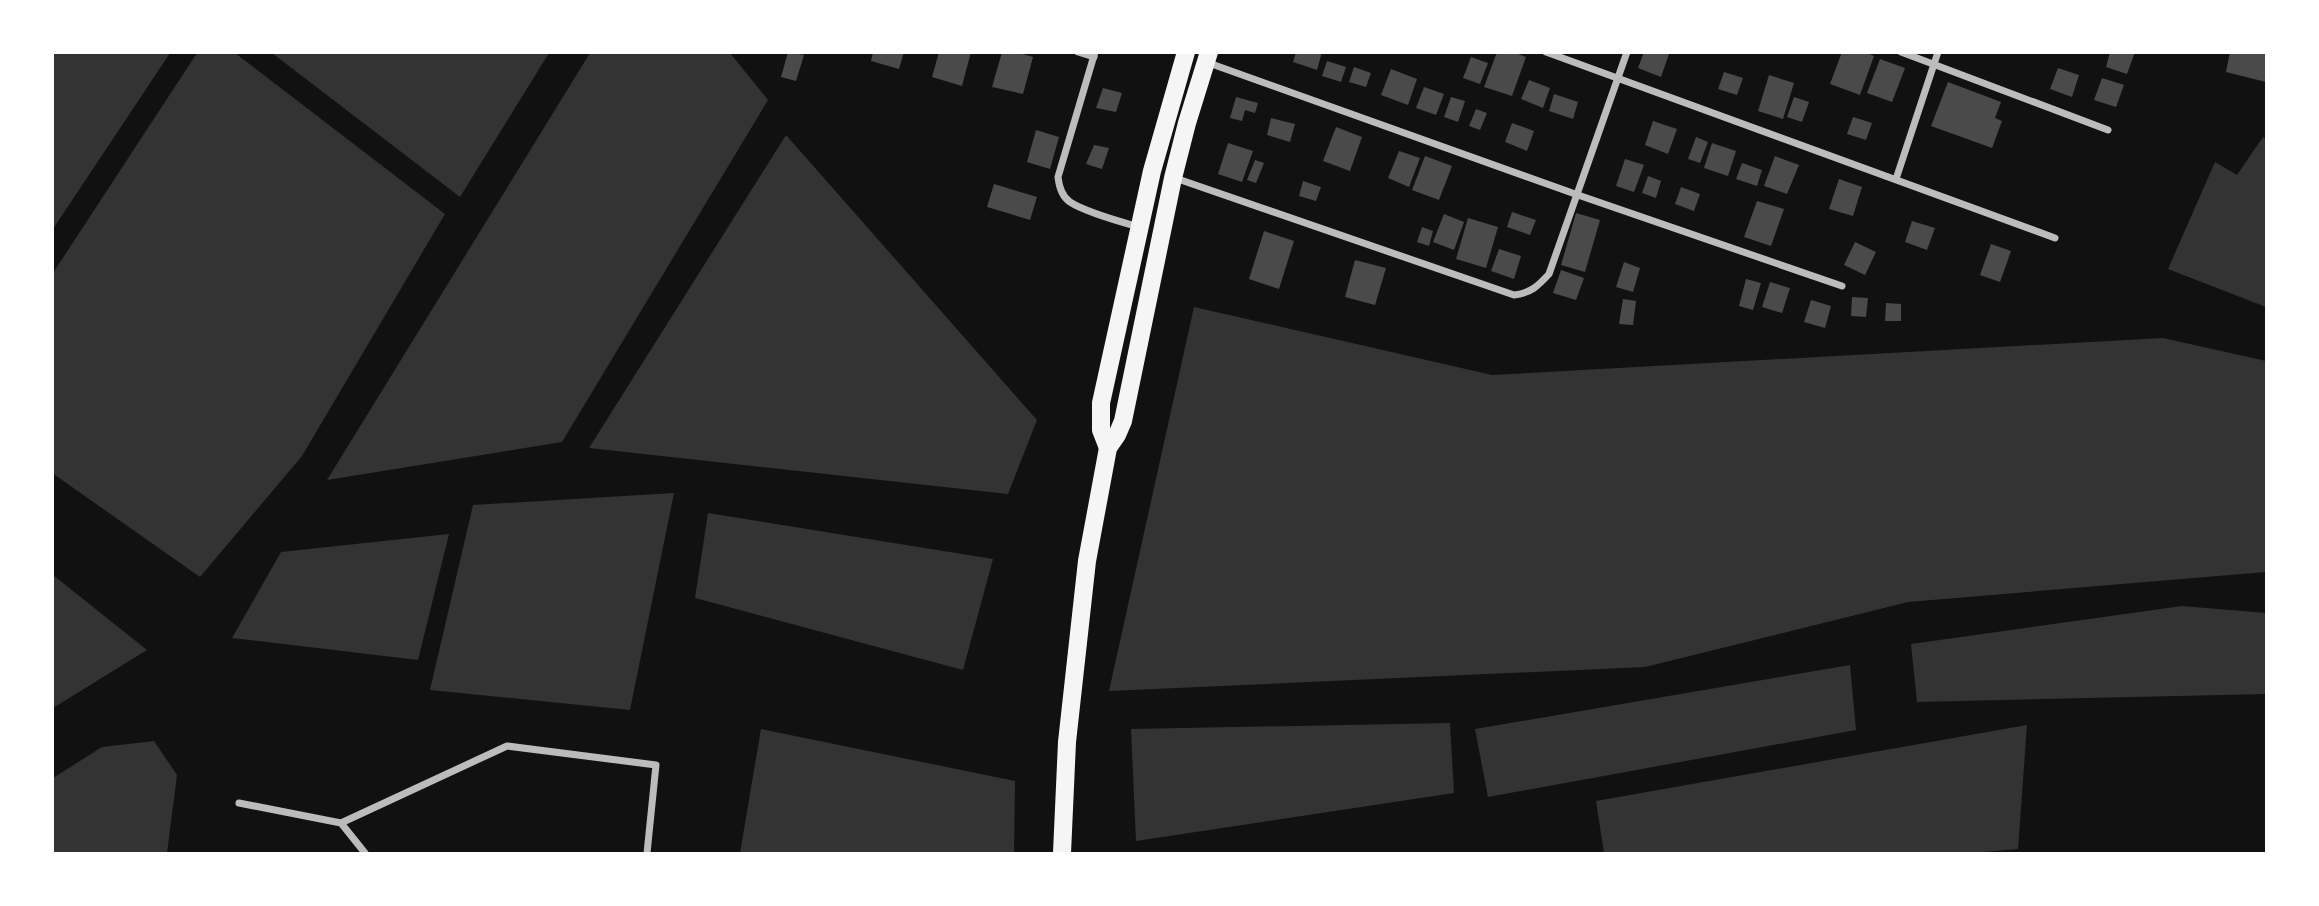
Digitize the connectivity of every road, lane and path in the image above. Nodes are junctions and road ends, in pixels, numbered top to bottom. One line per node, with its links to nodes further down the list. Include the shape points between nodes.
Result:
1 (1078, 52): 7 (street)
2 (1186, 52): 15 (main road)
3 (1546, 52): 10 (street)
4 (1628, 52): 10 (street)
5 (1901, 52): 9 (street)
6 (1938, 52): 9 (street)
7 (1095, 55): 15 (street, via 1059,185 1069,202)
8 (1207, 57): 12 (main road); 14 (street)
9 (1933, 64): 11 (street); 13 (street)
10 (1619, 78): 13 (street); 14 (street)
11 (2108, 130)
12 (1173, 178): 14 (street, via 1514,295 1536,288 1549,274); 18 (main road, via 1123,421)
13 (1896, 180): 16 (street)
14 (1578, 195): 17 (street)
15 (1139, 227): 18 (main road, via 1101,403 1101,430)
16 (2056, 238)
17 (1842, 286)
18 (1108, 449): 23 (main road, via 1087,561 1067,742)
19 (239, 803): 20 (street)
20 (341, 823): 21 (street); 22 (street, via 507,746 656,765)
21 (365, 853)
22 (647, 853)
23 (1062, 853)

